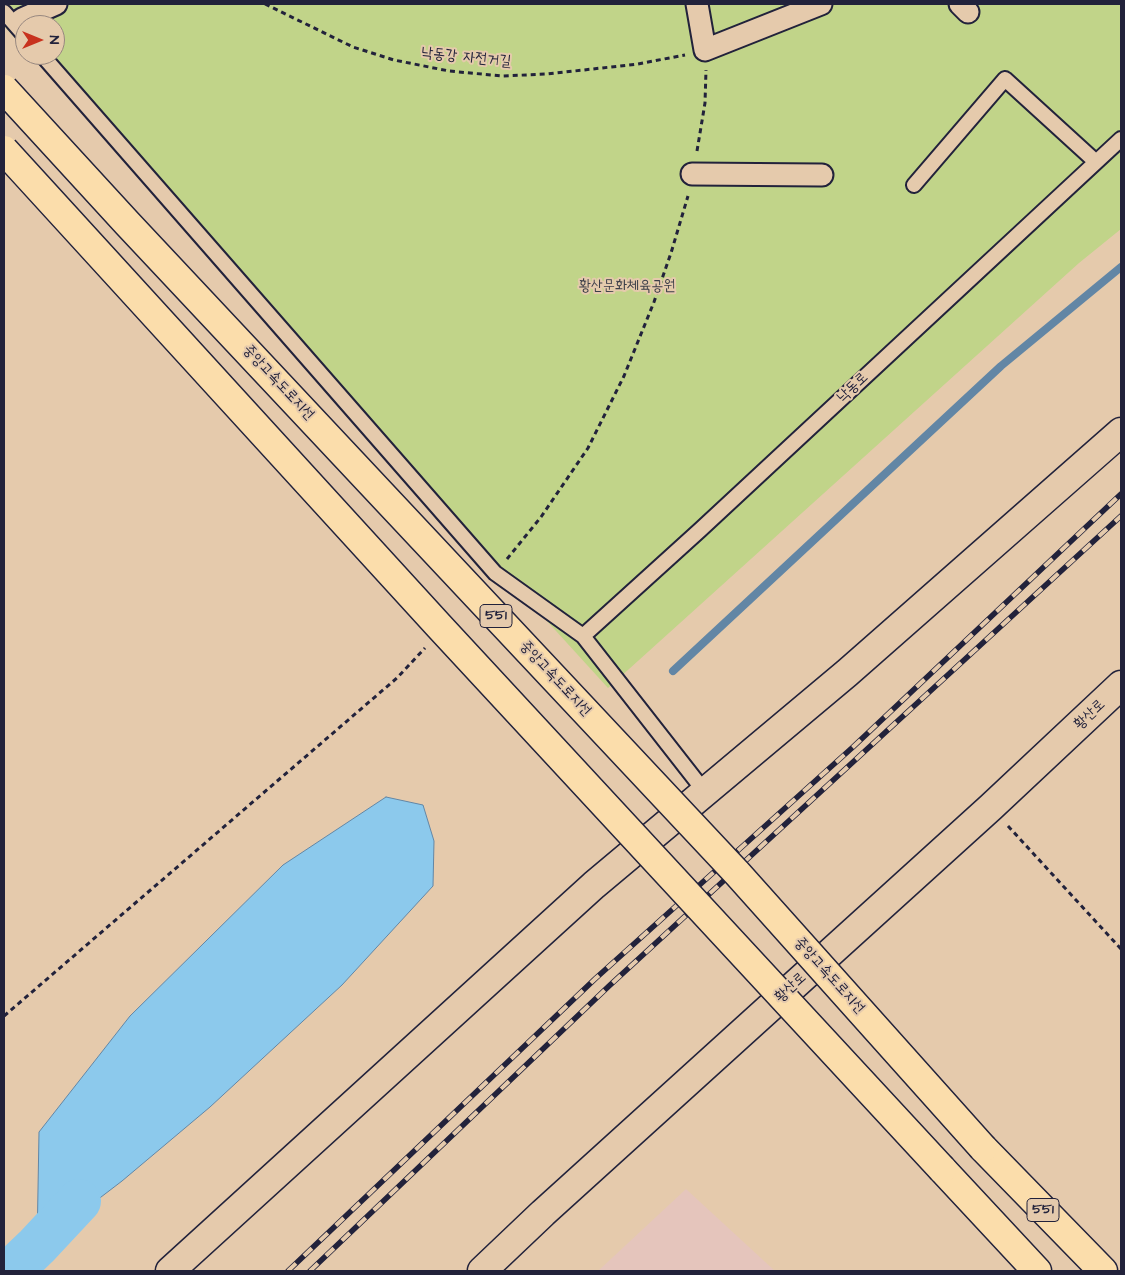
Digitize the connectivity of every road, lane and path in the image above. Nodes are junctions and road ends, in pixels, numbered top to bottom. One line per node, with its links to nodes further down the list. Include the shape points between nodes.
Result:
1 (56, 4): 5 (street)
2 (265, 4): 6 (path, 낙동강 자전거길, via 353,47 394,60 469,73 502,76 586,70 638,64)
3 (697, 4): 6 (street)
4 (821, 4): 6 (street)
5 (32, 15)
6 (705, 50)
7 (51, 65): 16 (lane, via 495,573)
8 (4, 89): 24 (highway, 중앙고속도로지선 / 551, bridge, via 737,873 983,1148)
9 (1121, 139): 11 (lane, 낙동로)
10 (4, 150): 23 (highway, bridge)
11 (1096, 162): 14 (lane, via 1005,79); 16 (lane, 낙동로, via 708,524)
12 (692, 174): 13 (street)
13 (822, 176)
14 (914, 185)
15 (1121, 432): 18 (street, via 847,674)
16 (583, 636): 18 (lane)
17 (1121, 685): 19 (street, 황산로)
18 (705, 792): 21 (street, via 594,886)
19 (991, 808): 20 (path); 22 (street, 황산로)
20 (1121, 949)
21 (170, 1271)
22 (482, 1271)
23 (1037, 1271)
24 (1103, 1271)

